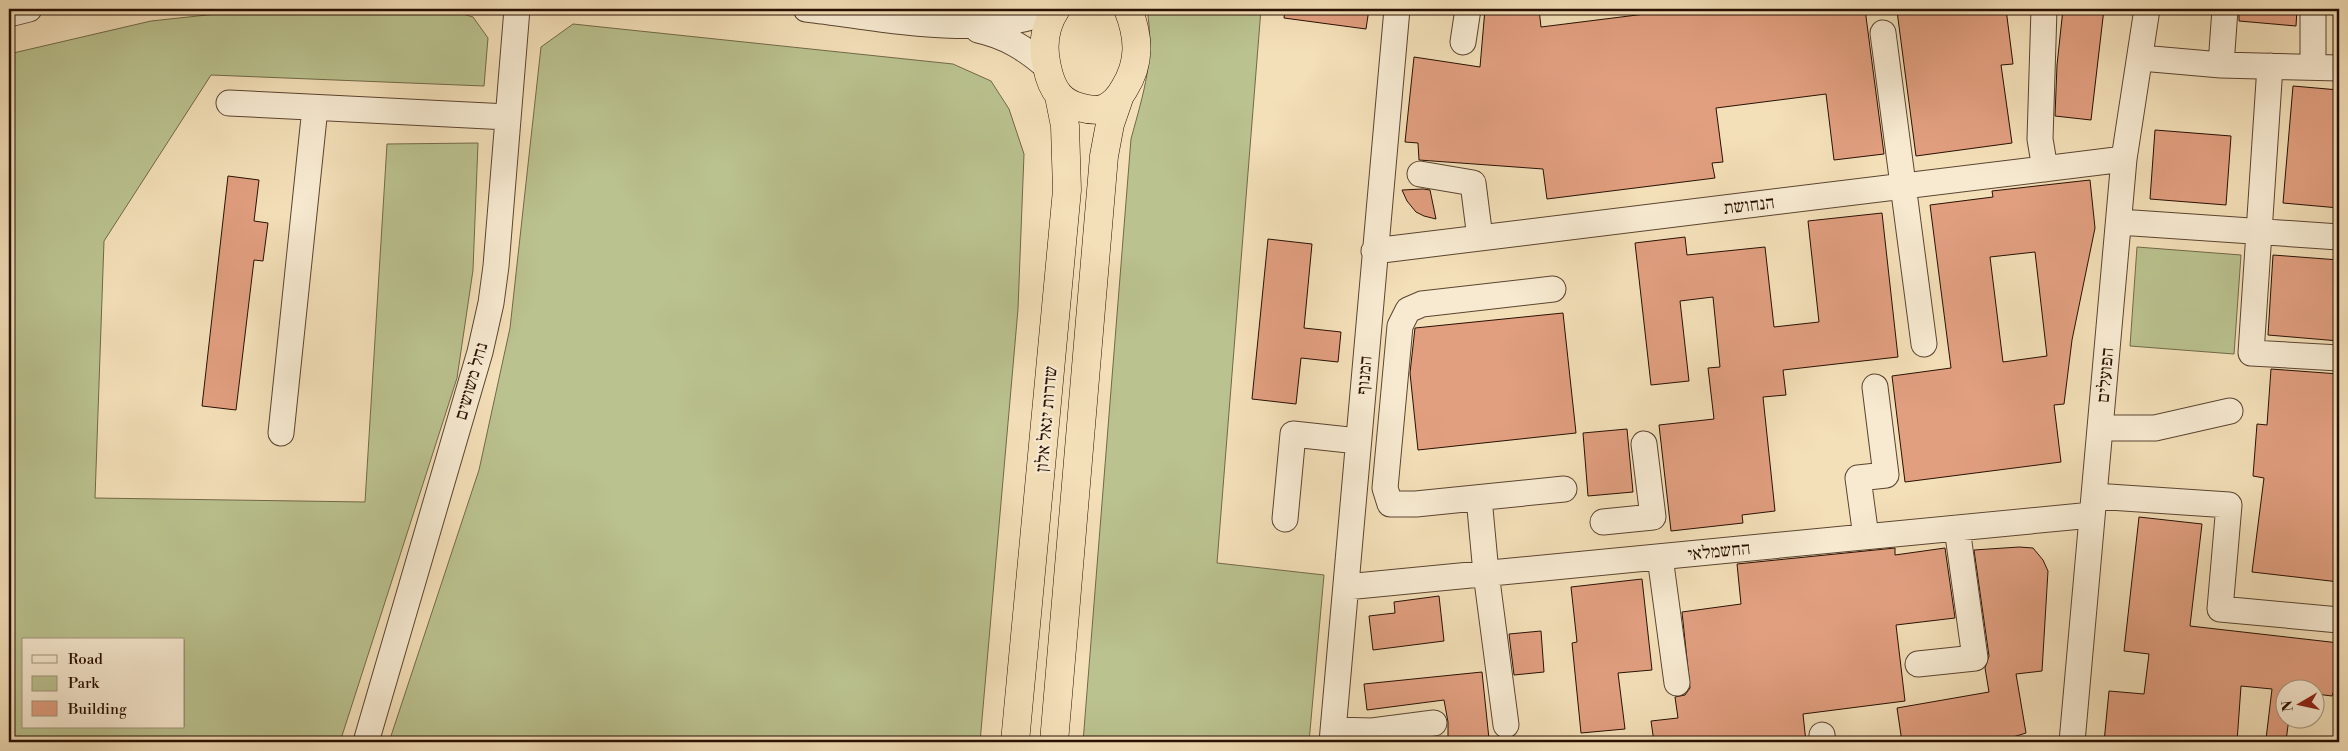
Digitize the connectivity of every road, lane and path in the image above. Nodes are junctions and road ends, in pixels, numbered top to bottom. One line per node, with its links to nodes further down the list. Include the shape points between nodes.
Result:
1 (29, 9): 12 (street)
2 (517, 9): 27 (street, נחל משושים)
3 (806, 9): 13 (street)
4 (1056, 9): 14 (street, via 1016,21); 20 (highway, שדרות יגאל אלון, via 1048,21 1044,39)
5 (1128, 9): 24 (highway, via 1136,30 1137,57 1133,75)
6 (1397, 9): 36 (street, המנוף)
7 (1468, 9): 16 (street)
8 (2044, 9): 29 (street, via 2040,139)
9 (2147, 9): 17 (street, הפועלים)
10 (2225, 9): 18 (street)
11 (2313, 9): 21 (street)
12 (9, 14)
13 (890, 14): 14 (street)
14 (964, 26): 20 (street, via 1009,40)
15 (1883, 33): 31 (street)
16 (1462, 42)
17 (2141, 58): 18 (street); 28 (street, הפועלים)
18 (2221, 64): 19 (street)
19 (2270, 66): 21 (street); 33 (street)
20 (1047, 67): 23 (highway, שדרות יגאל אלון)
21 (2313, 67): 22 (street)
22 (2339, 68)
23 (1059, 96): 24 (highway, via 1088,109 1105,108); 63 (highway, שדרות יגאל אלון, via 1066,126 1067,190)
24 (1118, 98): 64 (highway, שדרות יגאל אלון, via 1104,156)
25 (229, 103): 26 (street)
26 (315, 108): 27 (street); 43 (street)
27 (508, 117): 62 (street, נחל משושים, via 491,304)
28 (2124, 159): 29 (street, הנחושת); 32 (street, הפועלים)
29 (2044, 169): 31 (street, הנחושת)
30 (1420, 174): 35 (street, via 1473,183)
31 (1903, 186): 35 (street, הנחושת); 38 (street)
32 (2119, 222): 33 (street); 42 (street, הפועלים)
33 (2259, 232): 34 (street); 39 (street, via 2251,352)
34 (2339, 237)
35 (1480, 238): 36 (street, הנחושת)
36 (1374, 251): 44 (street, המנוף)
37 (1553, 289): 47 (street, via 1422,304 1408,310 1400,326 1385,488 1390,504)
38 (1924, 344)
39 (2339, 358)
40 (1875, 387): 51 (street, via 1886,475 1858,478)
41 (2230, 411): 42 (street, via 2155,428)
42 (2100, 428): 48 (street, הפועלים)
43 (281, 433)
44 (1358, 441): 49 (street, via 1292,434); 55 (street, המנוף)
45 (1644, 444): 53 (street, via 1652,517 1611,520)
46 (1564, 490): 47 (street)
47 (1479, 498): 54 (street)
48 (2093, 505): 50 (street, החשמלאי); 56 (street, החשמלאי, via 2229,505 2220,609); 65 (street, הפועלים)
49 (1285, 519)
50 (1957, 528): 51 (street, החשמלאי); 57 (street, via 1975,658)
51 (1866, 537): 52 (street, החשמלאי)
52 (1660, 557): 53 (street, החשמלאי); 58 (street)
53 (1623, 560): 54 (street, החשמלאי)
54 (1486, 573): 55 (street, החשמלאי); 60 (street)
55 (1346, 587): 61 (street, המנוף)
56 (2339, 620)
57 (1918, 664)
58 (1677, 683)
59 (1434, 723): 61 (street)
60 (1506, 725)
61 (1332, 736)
62 (366, 742)
63 (1015, 742)
64 (1054, 742)
65 (2072, 742)

